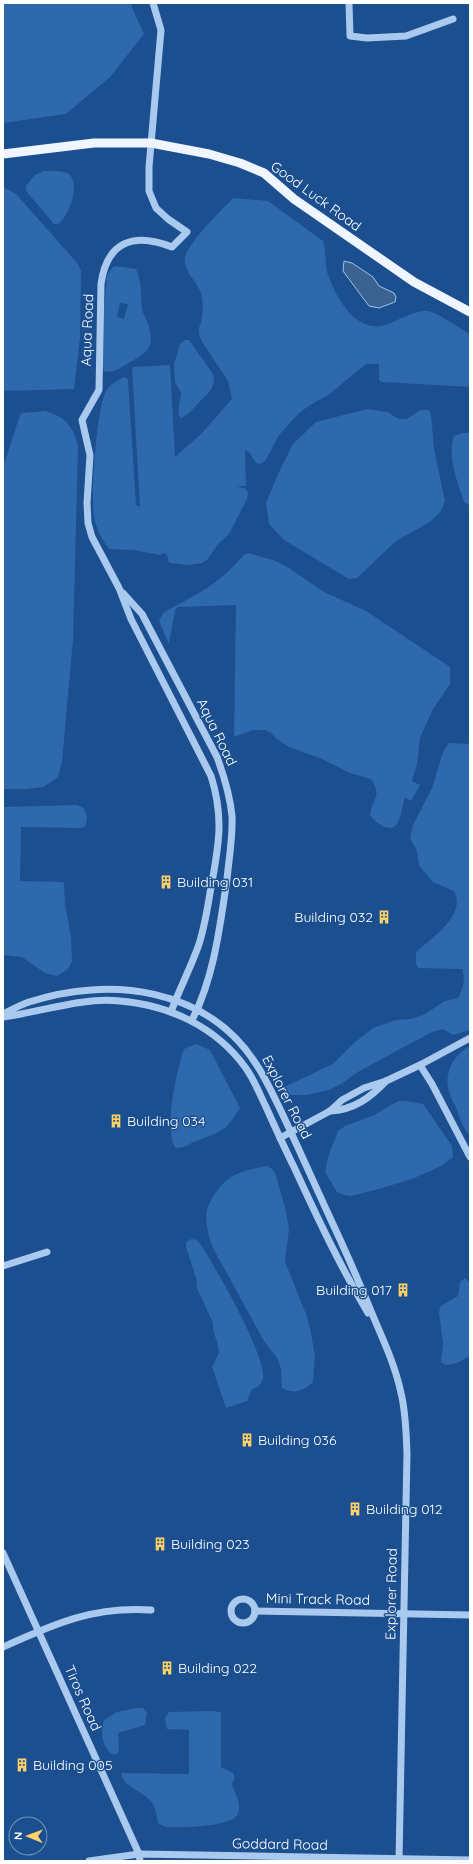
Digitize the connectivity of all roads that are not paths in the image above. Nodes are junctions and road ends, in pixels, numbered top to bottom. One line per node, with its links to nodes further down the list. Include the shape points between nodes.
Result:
1 (153, 3): 4 (street, via 161,30)
2 (349, 3): 3 (street, via 350,36 406,36)
3 (453, 19)
4 (151, 143): 5 (main road, Good Luck Road, via 94,143); 6 (main road, Good Luck Road, via 209,154 264,173 294,199 414,282); 7 (street, Aqua Road, via 149,191 156,208 187,232 172,247 154,242 127,242 110,256 101,284 98,390 82,420 90,455 87,481 88,522 92,537)
5 (3, 154)
6 (470, 312)
7 (119, 588): 8 (street, Aqua Road, via 131,620 211,776 219,812 218,849 206,913 198,946); 9 (street, Aqua Road, via 142,614 217,757 229,797 232,837 222,913 212,963)
8 (175, 1000): 9 (street, Explorer Road); 10 (street, Aqua Road); 11 (street, Explorer Road, via 137,990 100,989 28,1003)
9 (197, 1010): 12 (street, Aqua Road); 17 (street, Explorer Road, via 231,1035 256,1063)
10 (170, 1012): 11 (street, Explorer Road, via 119,1000 102,1000 30,1014); 12 (street, Explorer Road)
11 (3, 1016)
12 (192, 1020): 18 (street, Explorer Road, via 223,1043 245,1067)
13 (470, 1038): 14 (street)
14 (420, 1065): 15 (street); 19 (street)
15 (386, 1081): 16 (street, via 364,1088 342,1100); 16 (street, via 370,1097)
16 (330, 1111): 17 (street)
17 (291, 1132): 18 (street); 22 (street, Explorer Road)
18 (280, 1138): 22 (street, Explorer Road, via 335,1256)
19 (470, 1156)
20 (47, 1252): 21 (street)
21 (3, 1266)
22 (380, 1334): 26 (street, Explorer Road, via 397,1376 405,1413)
23 (3, 1553): 28 (street, Tiros Road)
24 (151, 1610): 28 (street, via 116,1610 81,1615)
25 (255, 1611): 26 (street, Mini Track Road)
26 (403, 1614): 27 (street, Mini Track Road); 31 (street, Explorer Road)
27 (470, 1615)
28 (39, 1631): 29 (street); 30 (street, Tiros Road)
29 (3, 1647)
30 (140, 1858): 31 (street, Goddard Road); 33 (street, Goddard Road)
31 (399, 1860): 32 (street, Goddard Road)
32 (470, 1860)
33 (89, 1861)

